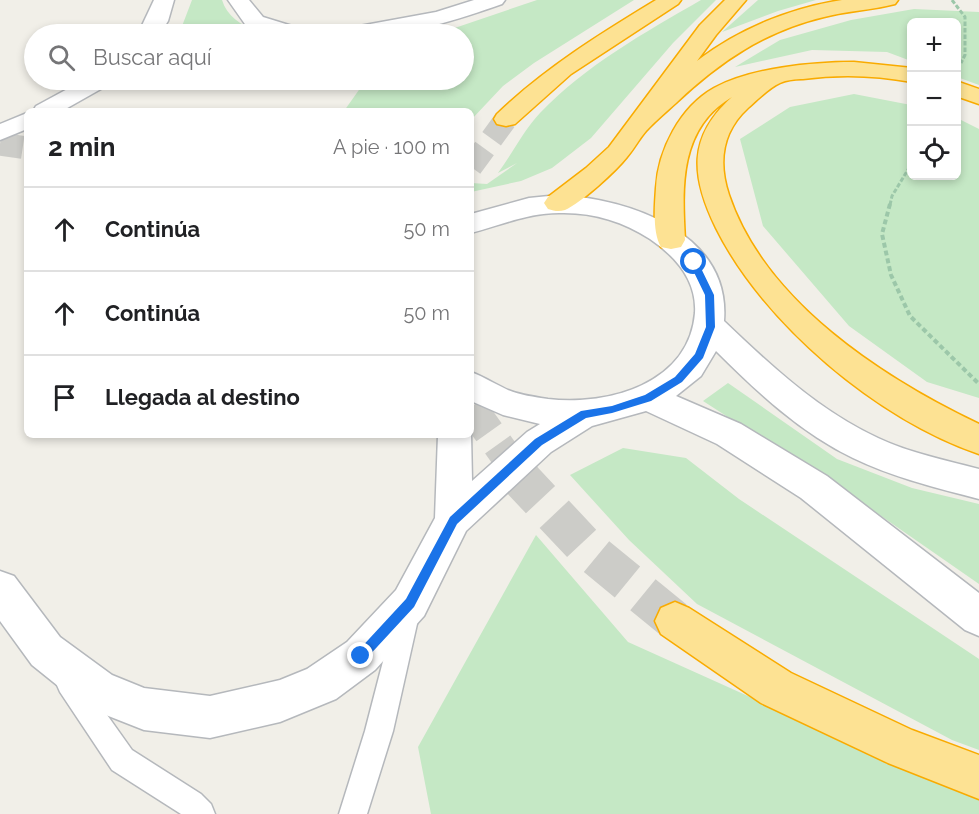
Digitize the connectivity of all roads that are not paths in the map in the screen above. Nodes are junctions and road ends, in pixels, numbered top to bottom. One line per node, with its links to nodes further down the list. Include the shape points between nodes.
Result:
1 (164, 0): 7 (street)
2 (238, 0): 8 (street, via 255,22)
3 (495, 0): 9 (street)
4 (670, 0): 16 (highway, via 588,51)
5 (736, 0): 18 (highway, via 708,30)
6 (888, 0): 18 (highway, via 818,12 751,36 717,56)
7 (155, 24)
8 (262, 24)
9 (407, 24)
10 (907, 74): 11 (highway, via 860,68 812,69)
11 (774, 76): 22 (highway, via 719,95 690,124 675,153 670,189); 28 (highway, via 738,104 717,130 709,158 714,195 733,238 793,315 849,362 911,405)
12 (82, 90): 15 (street)
13 (961, 90): 14 (highway)
14 (979, 97)
15 (50, 108)
16 (506, 119)
17 (24, 121): 19 (street)
18 (636, 127): 20 (highway, via 608,163)
19 (0, 133)
20 (557, 203): 21 (street, via 523,206); 22 (street, via 620,213)
21 (474, 223)
22 (671, 240): 23 (street, via 694,262 710,295)
23 (711, 327): 25 (street, via 699,356 678,380); 29 (street, via 829,428 907,464)
24 (474, 386): 26 (street, via 507,402 545,411)
25 (648, 398): 26 (street); 33 (street, via 729,434 814,487)
26 (584, 414): 30 (street, via 539,442)
27 (455, 438): 30 (street)
28 (979, 440)
29 (979, 484)
30 (453, 520): 32 (street)
31 (0, 589): 35 (street)
32 (410, 603): 35 (street, via 361,656 321,684 280,701 210,717 144,709 98,691); 38 (lane, via 379,731)
33 (979, 617)
34 (675, 621): 36 (highway, via 776,688 903,748)
35 (46, 651): 37 (lane, via 122,760)
36 (979, 777)
37 (201, 814)
38 (352, 814)

